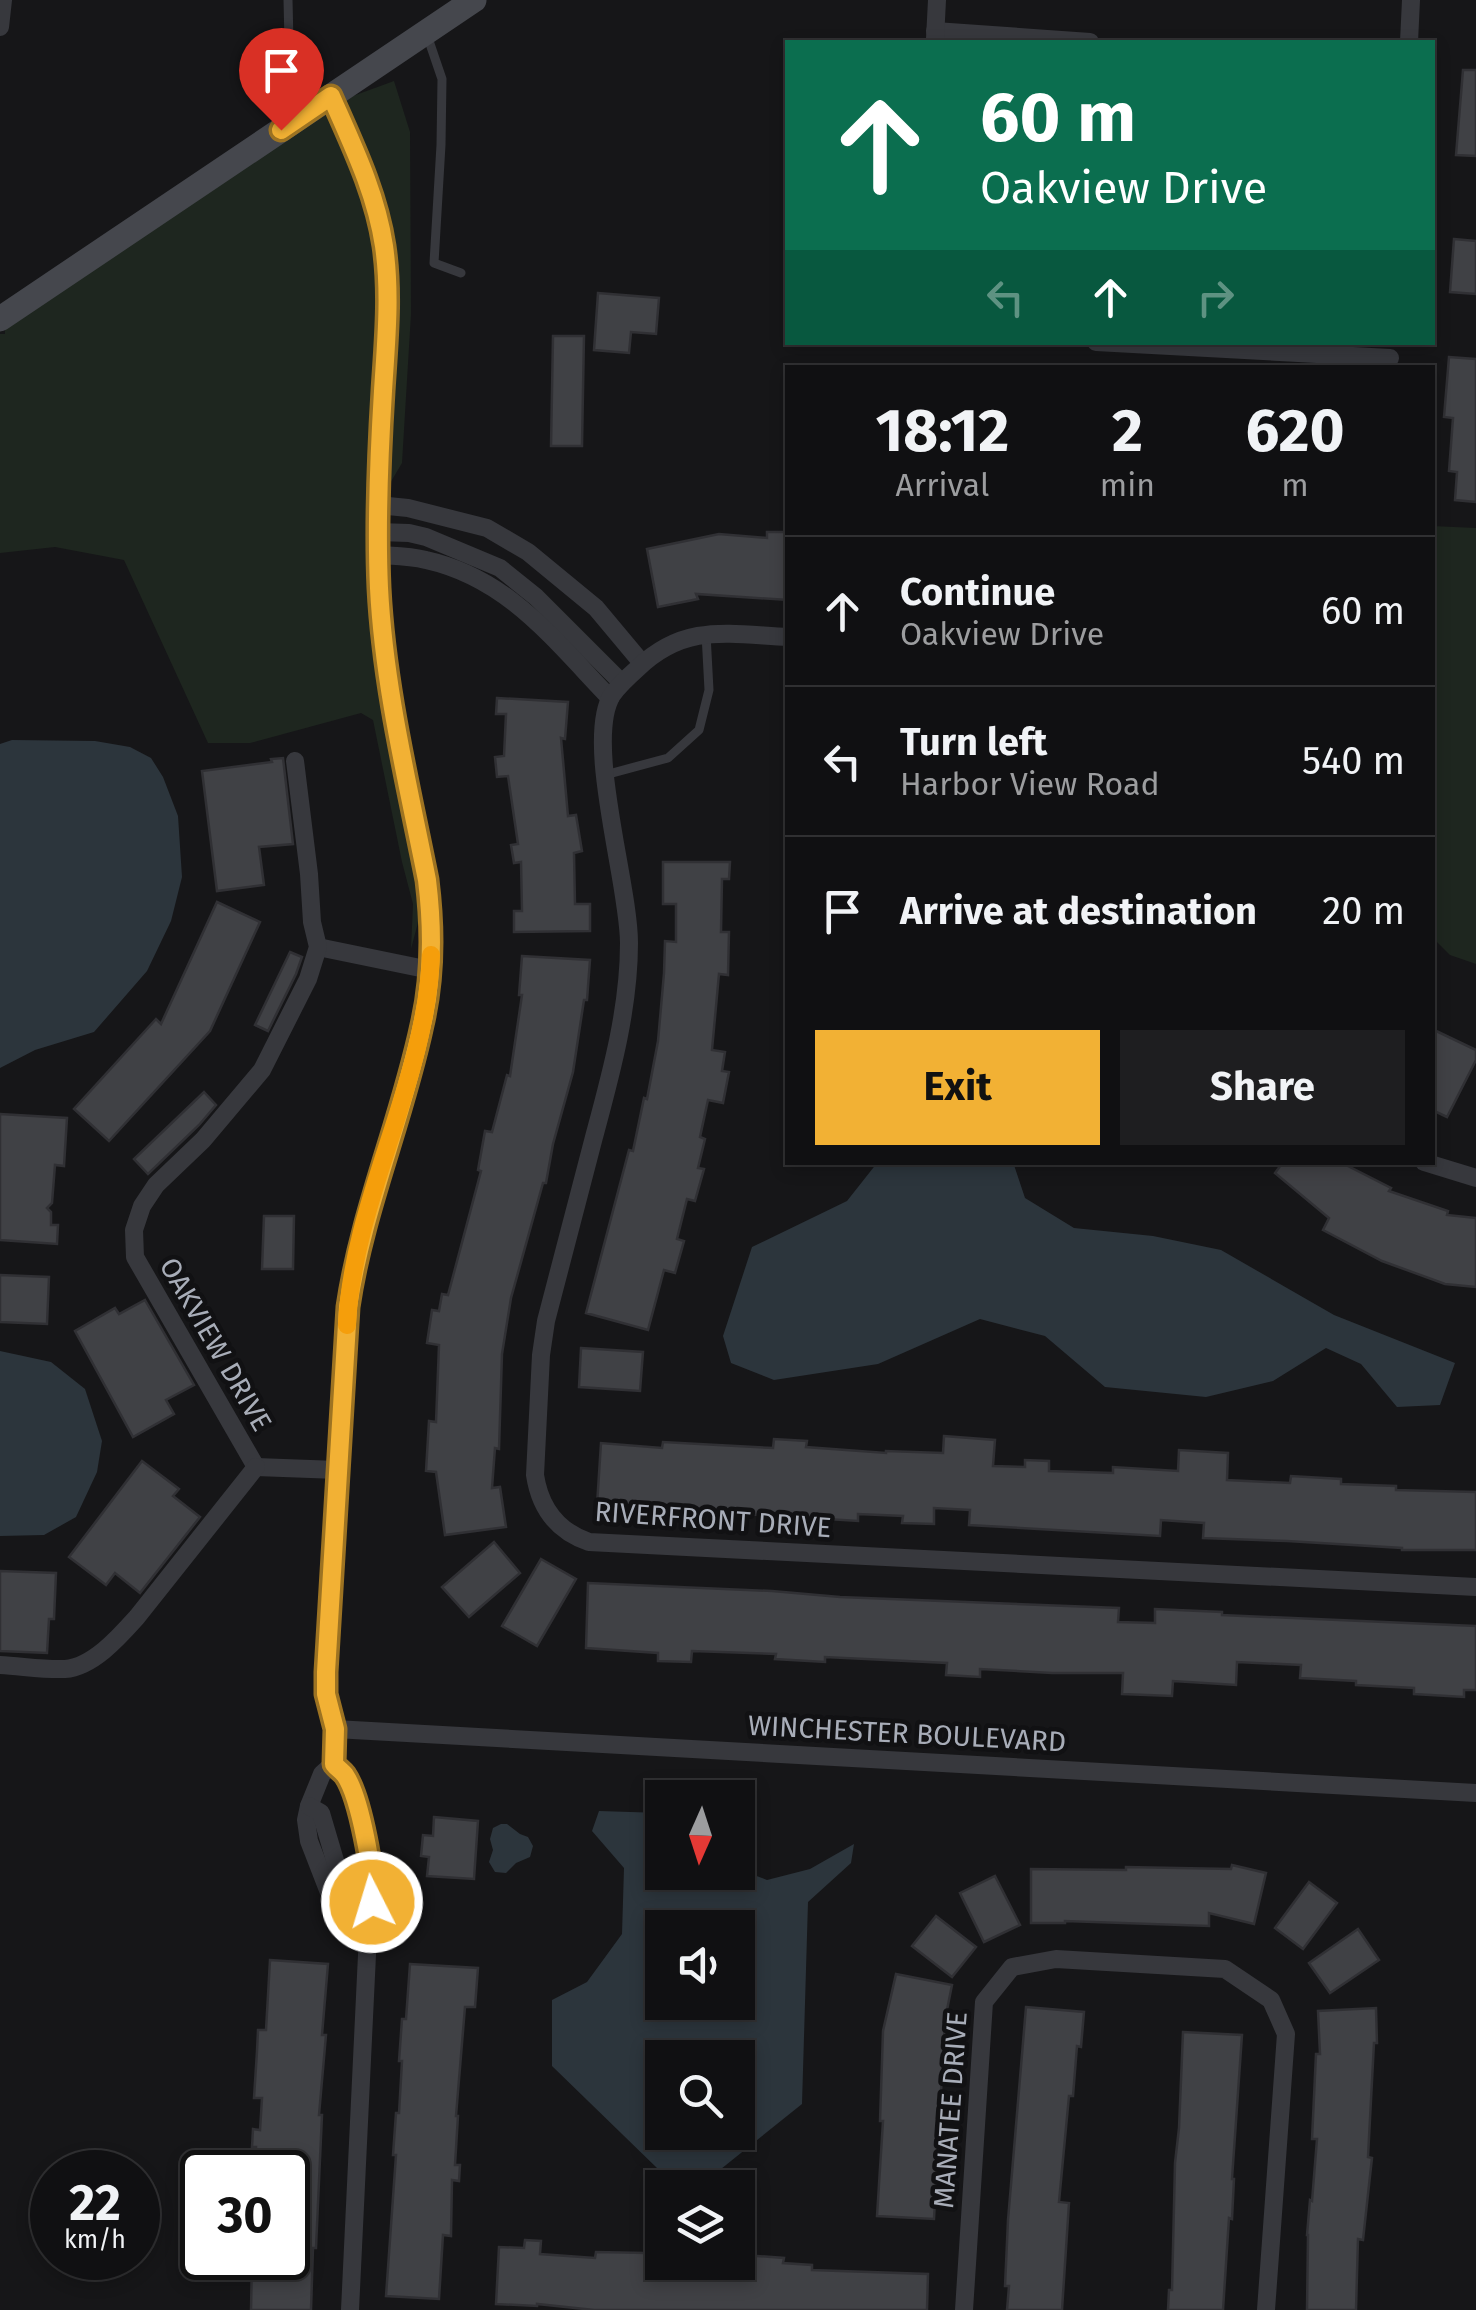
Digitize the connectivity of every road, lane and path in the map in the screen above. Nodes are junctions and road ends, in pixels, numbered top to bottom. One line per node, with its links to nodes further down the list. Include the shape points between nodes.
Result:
1 (3, 0): 6 (street)
2 (288, 0): 11 (lane, via 296,77)
3 (474, 0): 7 (main road)
4 (937, 0): 8 (street)
5 (1411, 0): 10 (street)
6 (0, 27)
7 (426, 32): 11 (main road); 12 (lane, via 442,79 434,263)
8 (935, 37): 9 (street)
9 (1028, 40)
10 (1409, 40)
11 (322, 103): 13 (main road); 16 (street, via 362,164 387,272)
12 (461, 273)
13 (0, 319)
14 (1159, 345): 15 (street)
15 (1390, 356)
16 (378, 506): 17 (street); 19 (street, via 487,528)
17 (378, 532): 18 (street); 20 (street, via 446,544 500,568)
18 (379, 555): 20 (street, via 422,559 472,575); 28 (street, via 386,671 427,880)
19 (555, 573): 20 (street); 23 (street, via 596,608)
20 (530, 604): 24 (street)
21 (706, 634): 22 (street); 23 (street, via 662,646); 26 (lane, via 709,690 699,730 668,758)
22 (785, 638)
23 (642, 664): 24 (street)
24 (616, 690): 26 (street, RIVERFRONT DRIVE, via 604,718)
25 (295, 762): 27 (street, OAKVIEW DRIVE)
26 (605, 775): 33 (street, RIVERFRONT DRIVE, via 627,904 625,999 540,1354 534,1475 545,1510 566,1532 589,1542)
27 (318, 946): 28 (street); 31 (street, OAKVIEW DRIVE, via 262,1070 156,1185 134,1230 135,1258)
28 (430, 970): 32 (street, via 422,1025 357,1252)
29 (1434, 1165): 30 (street)
30 (1476, 1178)
31 (256, 1467): 32 (street, OAKVIEW DRIVE); 34 (street, OAKVIEW DRIVE, via 137,1617 100,1652 68,1669)
32 (338, 1470): 35 (street, via 326,1672)
33 (1476, 1588)
34 (0, 1665)
35 (335, 1729): 36 (street); 37 (street, WINCHESTER BOULEVARD)
36 (334, 1764): 38 (street, via 322,1774); 39 (street, via 346,1775)
37 (1476, 1793)
38 (310, 1806): 40 (street, via 321,1813); 41 (street, via 309,1841)
39 (368, 1854): 40 (street); 42 (street, via 372,1902)
40 (337, 1864): 41 (street); 42 (street, via 346,1892)
41 (321, 1877): 42 (street, via 334,1896)
42 (361, 1908): 43 (street)
43 (350, 2310)
44 (964, 2310): 45 (street, MANATEE DRIVE, via 984,2002 1012,1967 1056,1958 1224,1969 1271,2000 1286,2034)
45 (1266, 2310)

